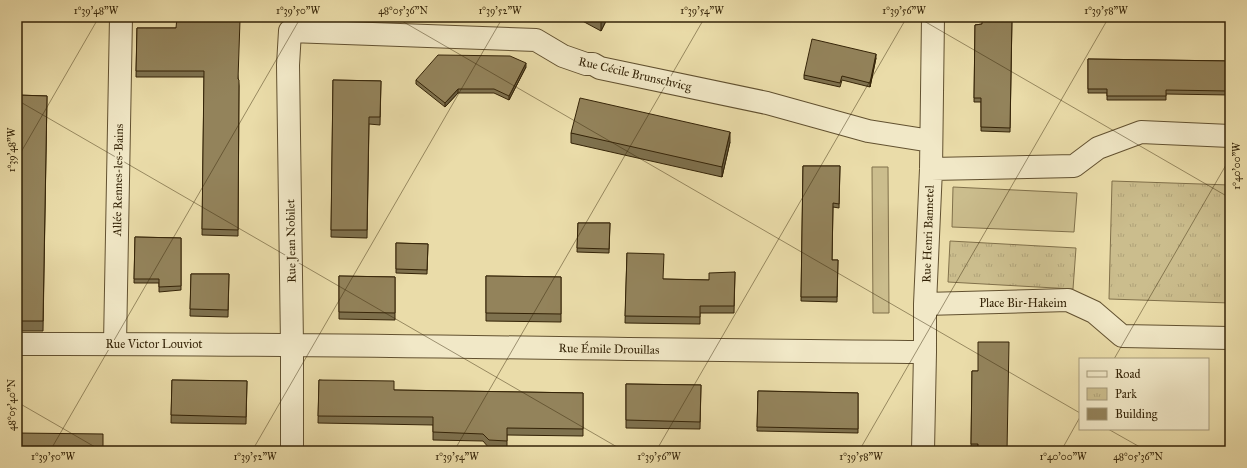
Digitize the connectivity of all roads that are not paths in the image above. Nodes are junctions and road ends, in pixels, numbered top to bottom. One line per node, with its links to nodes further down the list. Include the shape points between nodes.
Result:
1 (121, 17): 10 (street, Allée Rennes-les-Bains)
2 (933, 17): 5 (street, Rue Henri Bannetel)
3 (290, 31): 5 (street, Rue Cécile Brunschvicg, via 536,40 563,56 600,68 767,103 868,131); 11 (street, Rue Jean Nobilet, via 288,65)
4 (1230, 136): 6 (street, via 1141,132 1098,148 1074,166)
5 (931, 141): 6 (street, Rue Henri Bannetel)
6 (931, 169): 7 (street, Rue Henri Bannetel)
7 (925, 304): 8 (street, Place Bir-Hakeim, via 1068,300 1094,312 1122,336); 12 (street, Rue Henri Bannetel)
8 (1230, 338)
9 (17, 344): 10 (street, Rue Victor Louviot)
10 (114, 344): 11 (street, Rue Victor Louviot)
11 (292, 345): 12 (street, Rue Émile Drouillas); 13 (street, Rue Jean Nobilet)
12 (926, 352): 14 (street, Rue Henri Bannetel)
13 (292, 451)
14 (923, 451)

